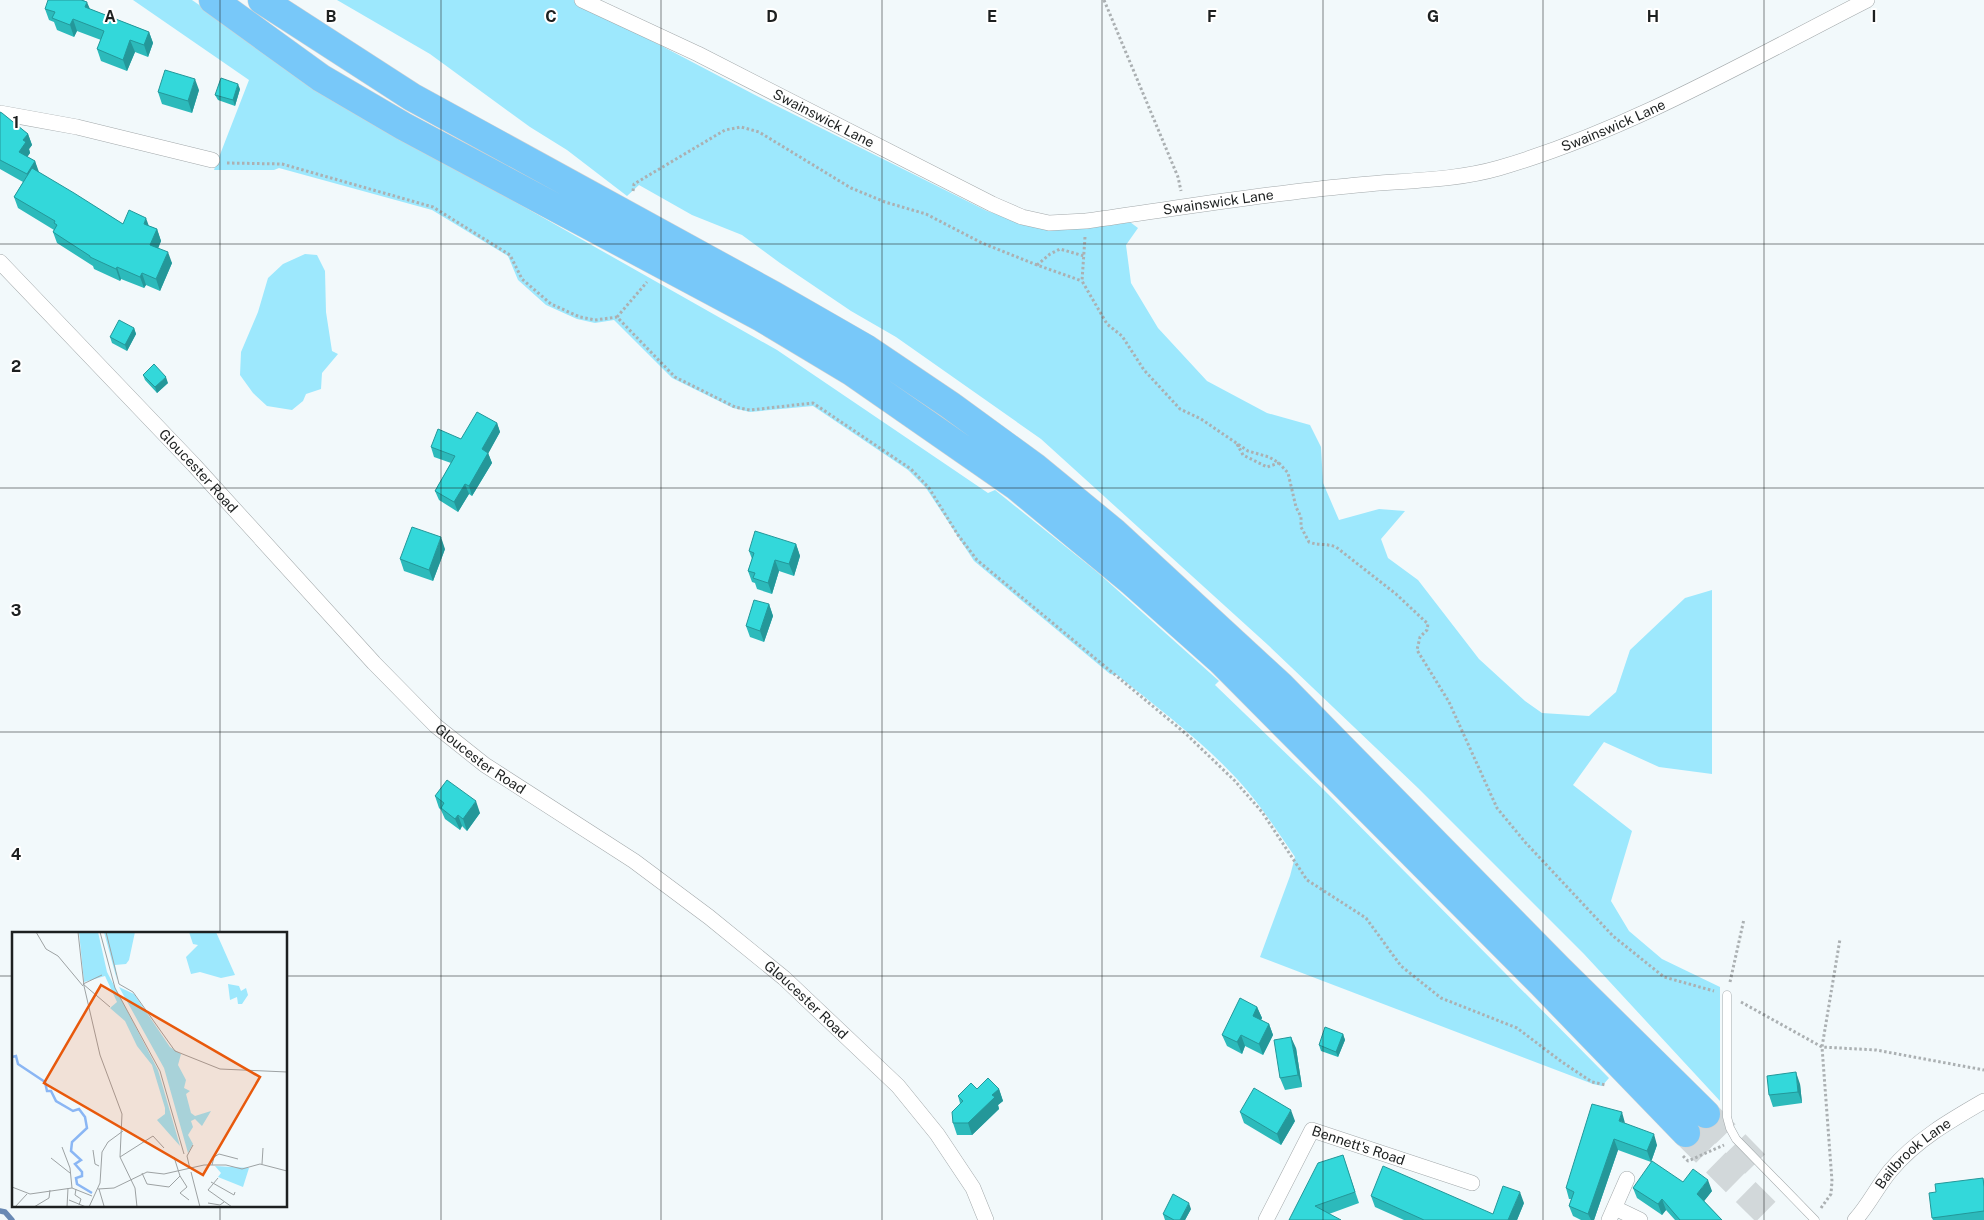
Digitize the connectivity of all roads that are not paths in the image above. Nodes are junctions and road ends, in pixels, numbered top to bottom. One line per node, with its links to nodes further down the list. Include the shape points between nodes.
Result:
1 (214, 0): 11 (highway, via 321,78 762,318 844,368 1016,486 1221,661 1527,969)
2 (262, 0): 10 (highway, via 412,97 867,349 1034,467 1114,532 1280,686)
3 (582, 0): 4 (street, Swainswick Lane, via 698,54 999,207 1022,217 1049,222 1086,221 1346,186 1458,176 1498,168 1572,145 1670,101)
4 (1867, 0)
5 (0, 113): 6 (street, via 77,127)
6 (212, 160)
7 (0, 262): 16 (street, Gloucester Road, via 436,726 485,765 634,861 709,917 784,978 898,1086 973,1188)
8 (1727, 995): 15 (lane, via 1727,1117 1730,1128 1736,1139)
9 (1984, 1101): 19 (street, Bailbrook Lane, via 1911,1149 1890,1171)
10 (1706, 1114)
11 (1684, 1143)
12 (1628, 1179): 14 (street)
13 (1472, 1184): 17 (street, Bennett's Road, via 1312,1130)
14 (1612, 1214): 18 (street)
15 (1813, 1219)
16 (986, 1220)
17 (1266, 1220)
18 (1640, 1220)
19 (1855, 1220)

